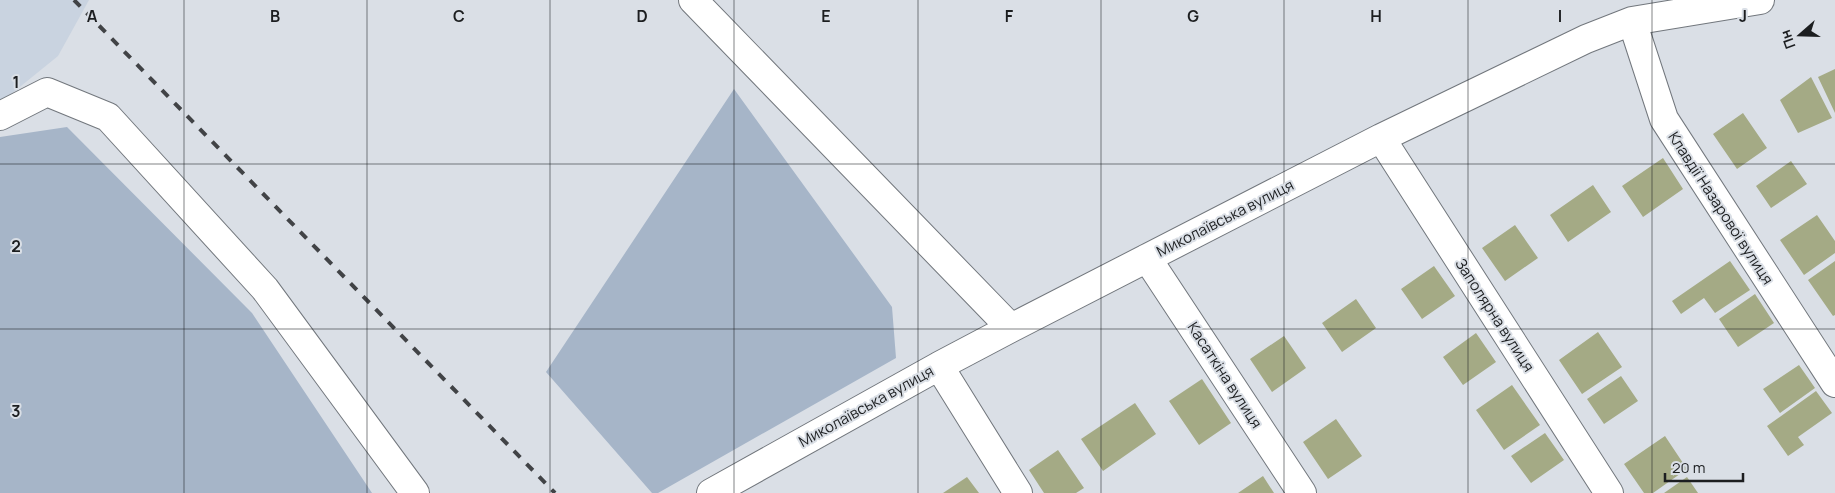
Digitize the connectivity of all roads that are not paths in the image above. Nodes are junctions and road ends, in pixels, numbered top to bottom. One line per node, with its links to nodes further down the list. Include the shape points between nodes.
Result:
1 (693, 0): 7 (street)
2 (1760, 0): 3 (street, Миколаївська вулиця)
3 (1632, 21): 5 (street, Миколаївська вулиця, via 1586,38); 9 (street, Клавдії Назарової вулиця, via 1664,120)
4 (0, 116): 10 (street, via 47,92 108,117 265,289)
5 (1380, 138): 6 (street, Миколаївська вулиця); 14 (street, Заполярна вулиця)
6 (1147, 258): 7 (street, Миколаївська вулиця); 13 (street, Касаткіна вулиця)
7 (1011, 328): 8 (street, Миколаївська вулиця)
8 (939, 366): 11 (street, Миколаївська вулиця); 12 (street)
9 (1835, 382)
10 (415, 493)
11 (711, 493)
12 (1018, 493)
13 (1302, 493)
14 (1609, 493)

